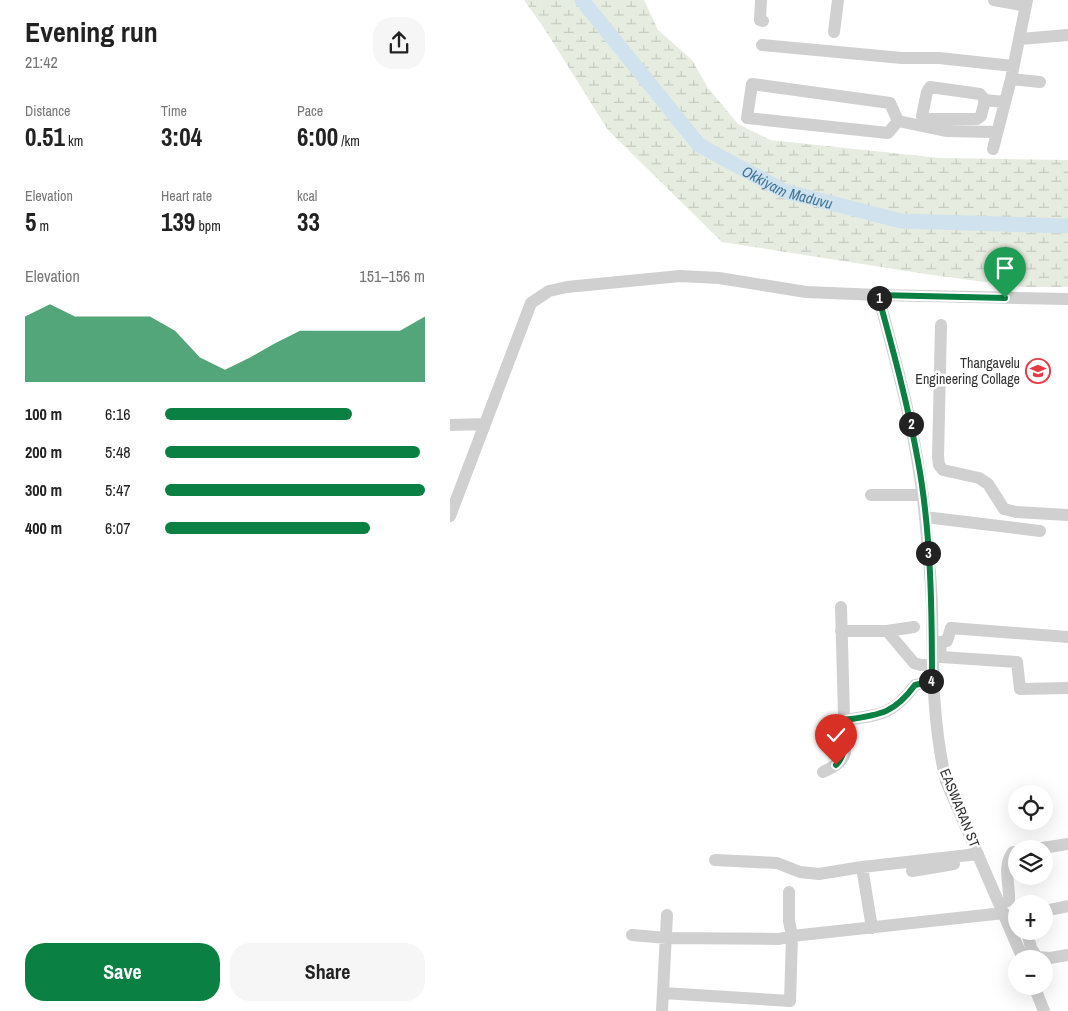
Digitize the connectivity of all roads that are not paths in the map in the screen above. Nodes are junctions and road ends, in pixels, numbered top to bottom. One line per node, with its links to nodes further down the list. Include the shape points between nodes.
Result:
1 (760, 0): 5 (street, via 759,16)
2 (838, 0): 6 (street)
3 (994, 0): 4 (street)
4 (1026, 3): 8 (street)
5 (763, 21)
6 (834, 32)
7 (1068, 35): 8 (street)
8 (1020, 39): 10 (street)
9 (762, 45): 10 (street, via 902,58 939,58)
10 (1012, 73): 11 (street); 13 (street)
11 (1040, 82)
12 (985, 100): 12 (street, via 980,94 930,87 922,118 980,119); 13 (street)
13 (1004, 102): 15 (street)
14 (898, 121): 14 (street, via 888,134 746,118 752,84 890,103); 15 (street, via 946,131)
15 (997, 132): 16 (street)
16 (992, 149)
17 (878, 295): 18 (street); 20 (street, via 806,292 719,278 680,276 567,286 549,291 531,303); 23 (street, EASWARAN ST, via 902,382)
18 (1068, 299)
19 (941, 325): 24 (street, via 939,465 943,470 979,478 988,484 1004,509)
20 (485, 424): 21 (street); 25 (street)
21 (450, 425)
22 (871, 495): 23 (street)
23 (923, 495): 26 (street, EASWARAN ST)
24 (1068, 515)
25 (450, 516)
26 (925, 518): 27 (street); 33 (street, EASWARAN ST)
27 (1040, 531)
28 (841, 607): 30 (street)
29 (914, 626): 31 (street)
30 (841, 631): 31 (street); 38 (street)
31 (887, 631): 33 (street, via 914,662)
32 (1068, 637): 33 (street, via 951,628 947,641 940,642)
33 (935, 657): 34 (street, EASWARAN ST); 35 (street, via 1017,662 1020,689)
34 (932, 681): 38 (street, via 915,685 890,710 879,715); 42 (street, EASWARAN ST, via 946,780)
35 (1068, 688)
36 (1068, 694): 37 (street)
37 (1012, 696)
38 (844, 720): 39 (street, via 845,753 842,760)
39 (823, 772)
40 (1068, 844): 41 (street)
41 (1053, 846)
42 (979, 857): 45 (street); 46 (street); 48 (street, EASWARAN ST)
43 (715, 860): 45 (street, via 777,863 800,872 819,874)
44 (1008, 861): 47 (street)
45 (862, 867): 54 (street)
46 (912, 871)
47 (1007, 875): 48 (street); 51 (street, via 1009,900)
48 (990, 880): 51 (street, EASWARAN ST)
49 (789, 892): 56 (street)
50 (1068, 906): 52 (street)
51 (1002, 908): 54 (street); 59 (street, EASWARAN ST)
52 (1053, 909)
53 (668, 915): 57 (street)
54 (872, 928): 56 (street)
55 (632, 935): 57 (street)
56 (792, 936): 57 (street, via 779,939); 61 (street, via 790,1001)
57 (667, 938): 61 (street)
58 (1030, 940): 60 (street, via 1037,957)
59 (1019, 950)
60 (1068, 955)
61 (664, 993): 63 (street)
62 (1038, 995): 64 (street)
63 (662, 1011)
64 (1044, 1011)

